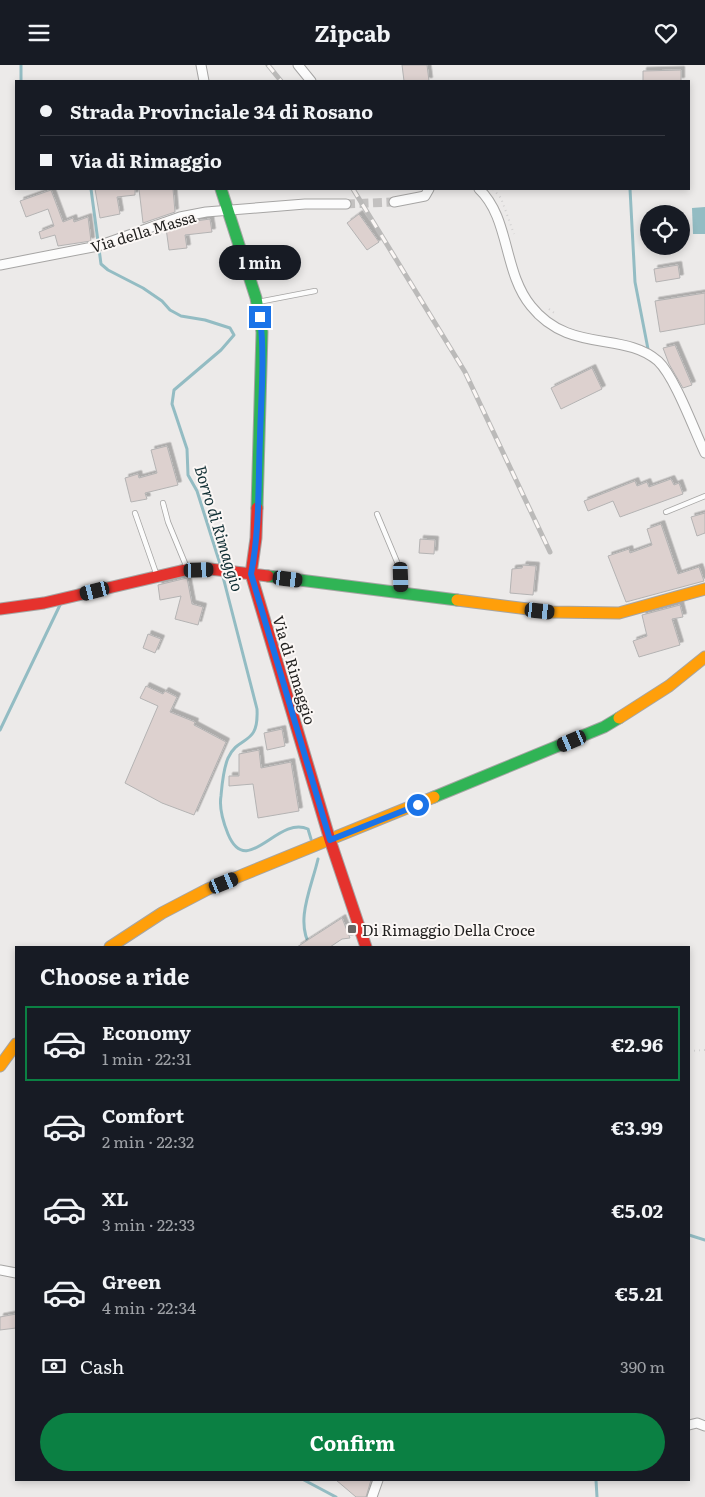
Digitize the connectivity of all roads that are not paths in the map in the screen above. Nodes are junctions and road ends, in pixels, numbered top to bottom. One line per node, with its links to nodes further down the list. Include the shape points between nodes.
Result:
1 (202, 65): 3 (street)
2 (298, 65): 4 (street)
3 (204, 80)
4 (310, 80)
5 (221, 190): 10 (street, Via di Rimaggio)
6 (428, 190): 8 (street, via 424,196)
7 (480, 190): 14 (street, via 493,207 516,281 532,308 565,333 636,350 658,362 669,377)
8 (394, 202)
9 (346, 204): 10 (street, Via della Massa)
10 (228, 209): 11 (street, Via della Massa, via 180,217 89,248); 13 (street, Via di Rimaggio)
11 (0, 265)
12 (315, 291): 13 (lane)
13 (257, 302): 21 (street, Via di Rimaggio, via 263,351 256,538)
14 (705, 453)
15 (705, 496): 17 (lane)
16 (163, 503): 20 (lane)
17 (666, 512)
18 (135, 513): 22 (lane)
19 (377, 513): 24 (lane, via 400,569)
20 (188, 570): 21 (street); 22 (street)
21 (251, 574): 24 (street); 27 (street, Via di Rimaggio)
22 (157, 576): 25 (street, via 44,603)
23 (705, 589): 24 (street, via 620,613 552,612)
24 (402, 593)
25 (0, 609)
26 (705, 657): 27 (street, via 666,689 604,727)
27 (327, 841): 28 (street, via 208,889 147,922); 29 (street, Via di Rimaggio)
28 (111, 946)
29 (366, 946)
30 (15, 1045): 31 (street)
31 (0, 1066)
32 (0, 1270): 33 (street)
33 (15, 1273)
34 (690, 1425): 35 (street)
35 (705, 1426)
36 (378, 1481): 37 (street)
37 (372, 1497)

